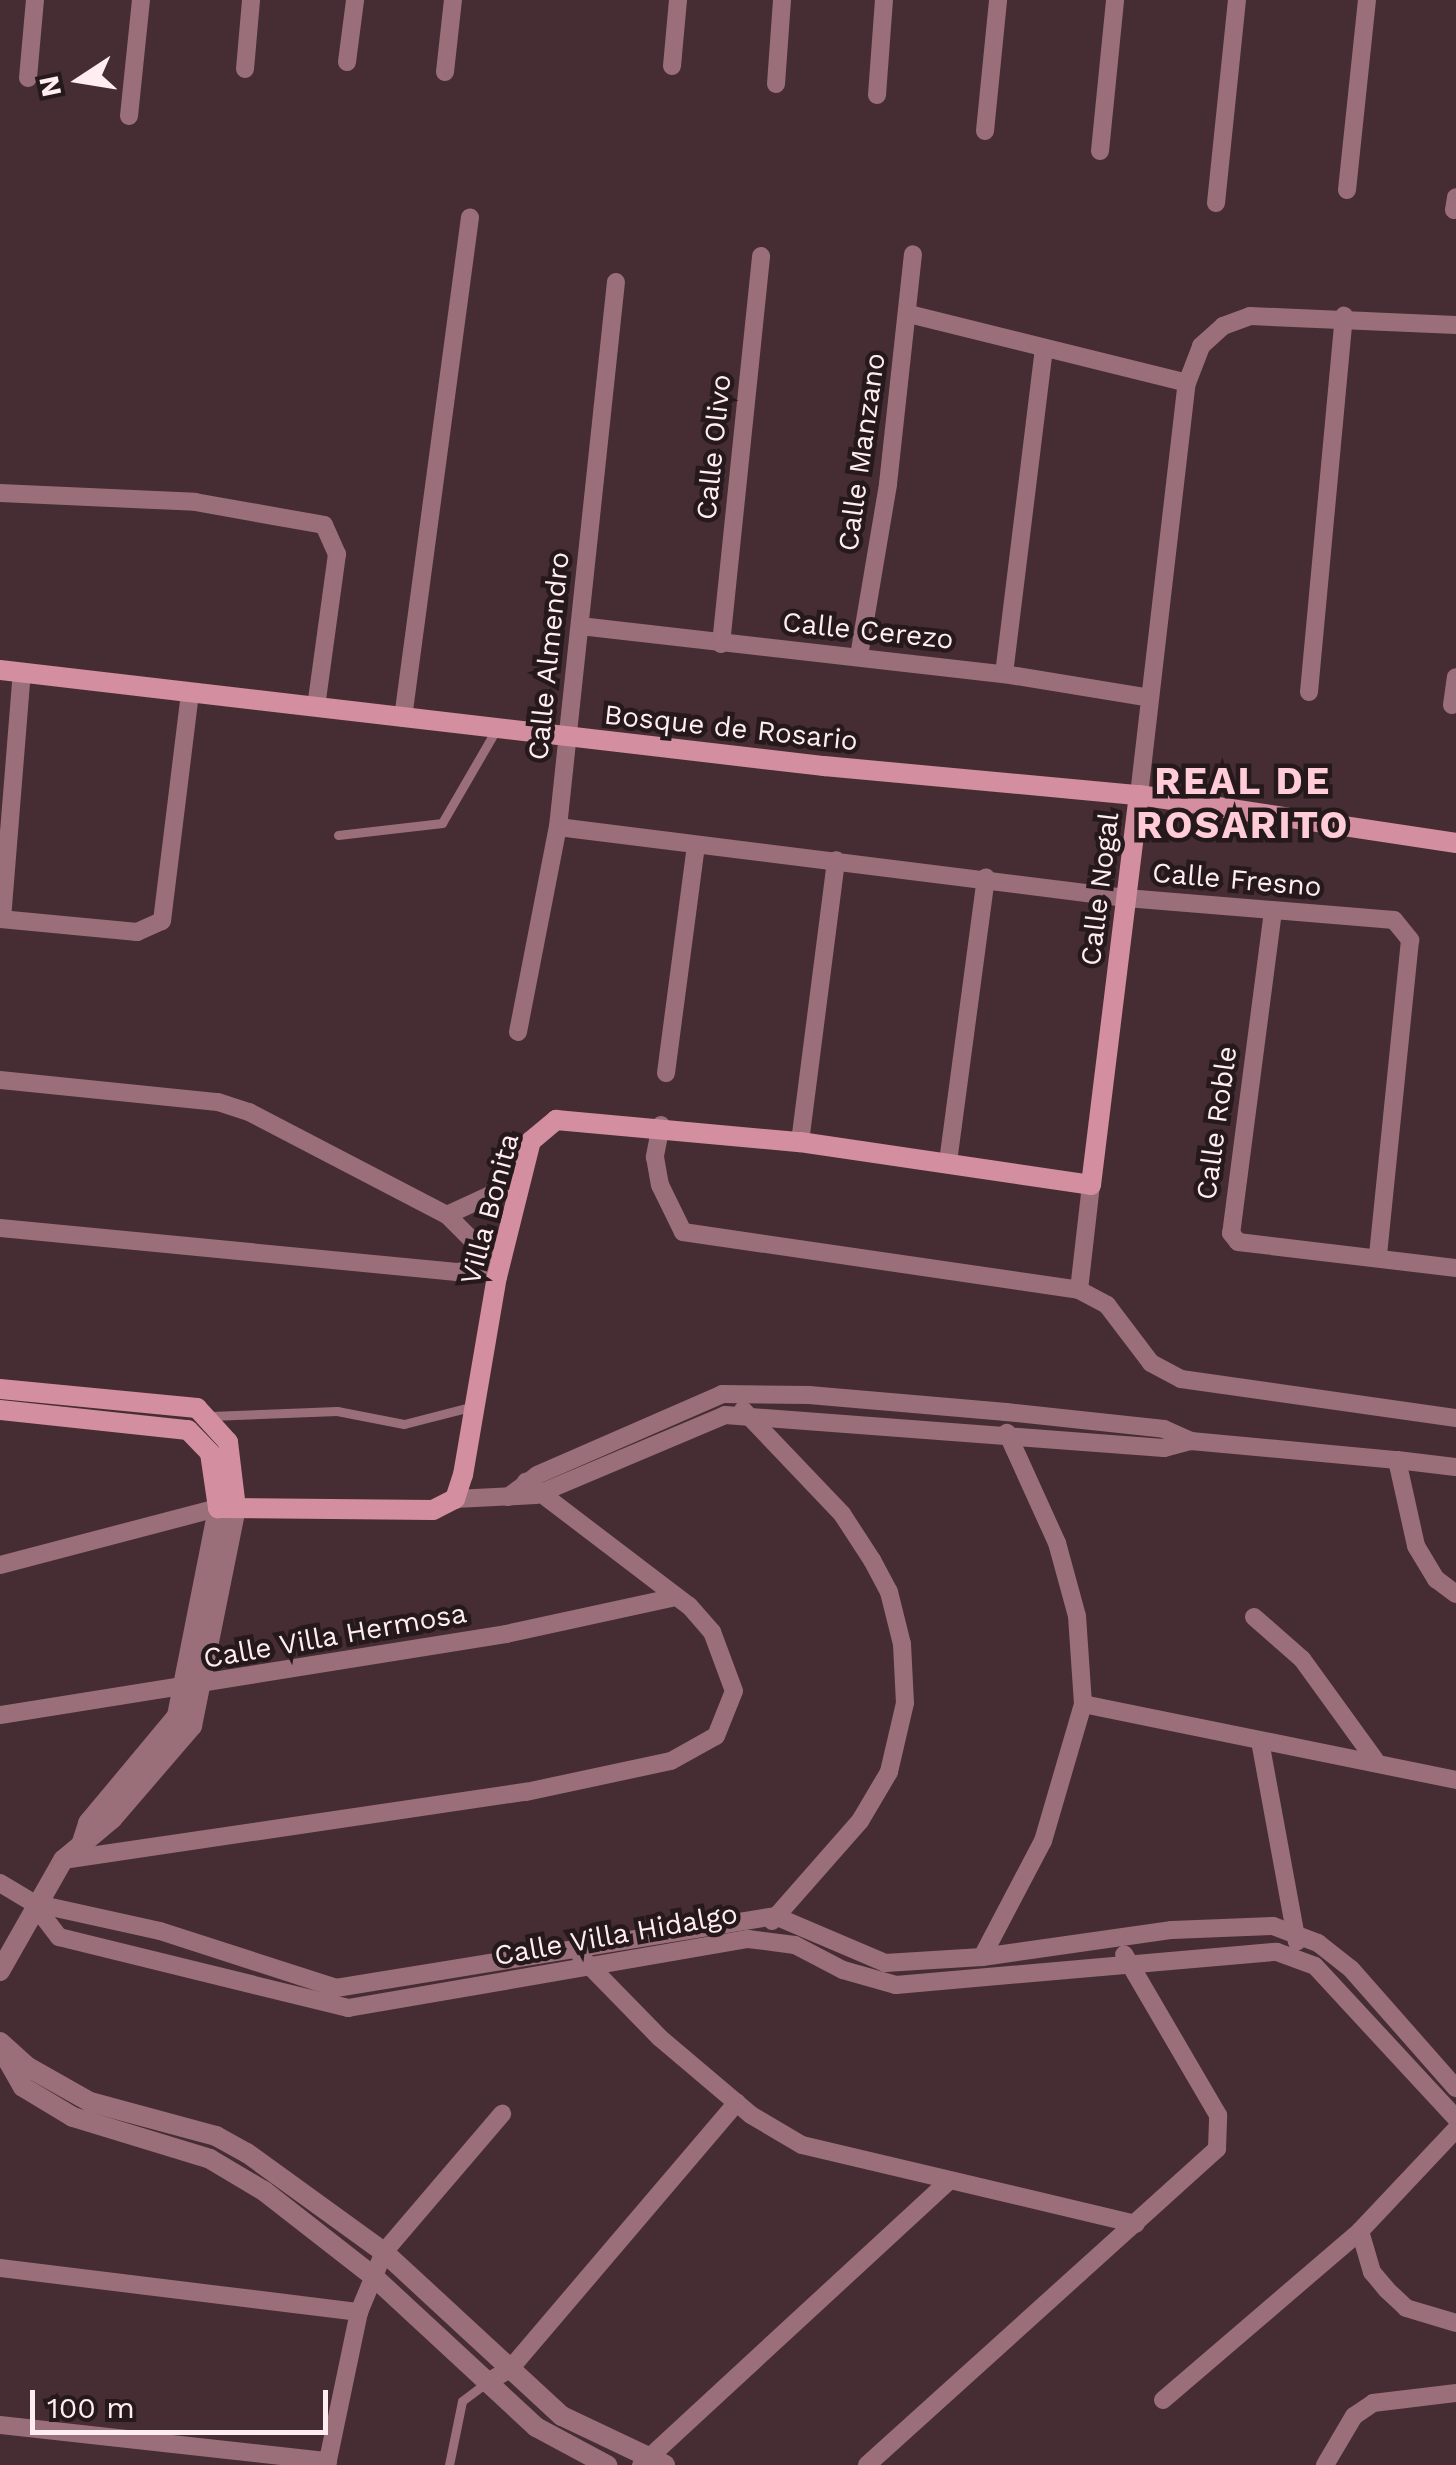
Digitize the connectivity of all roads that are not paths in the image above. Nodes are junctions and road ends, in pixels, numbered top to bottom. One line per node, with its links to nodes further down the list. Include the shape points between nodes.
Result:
1 (35, 0): 17 (street)
2 (141, 0): 20 (street)
3 (251, 0): 15 (street)
4 (355, 0): 13 (street)
5 (453, 0): 16 (street)
6 (678, 0): 14 (street)
7 (782, 0): 18 (street)
8 (884, 0): 19 (street)
9 (998, 0): 21 (street)
10 (1116, 0): 22 (street)
11 (1237, 0): 24 (street)
12 (1366, 0): 23 (street)
13 (347, 62)
14 (672, 66)
15 (244, 68)
16 (445, 72)
17 (28, 78)
18 (776, 84)
19 (877, 95)
20 (129, 116)
21 (985, 131)
22 (1100, 151)
23 (1347, 190)
24 (1216, 203)
25 (470, 217): 46 (street)
26 (913, 254): 29 (street, Calle Manzano)
27 (761, 256): 36 (street, Calle Olivo)
28 (616, 282): 35 (street, Calle Almendro)
29 (909, 314): 32 (street); 37 (street, Calle Manzano)
30 (1344, 316): 31 (street, Calle Nogal); 33 (street, Calle Nogal, via 1250,316 1222,326 1201,346); 42 (street)
31 (1456, 325)
32 (1044, 350): 33 (street); 39 (street)
33 (1187, 384): 43 (street, Calle Nogal)
34 (0, 493): 45 (street, via 195,502 324,525 337,554)
35 (580, 626): 36 (street, Calle Cerezo); 48 (street, Calle Almendro)
36 (722, 644): 37 (street, Calle Cerezo)
37 (859, 656): 39 (street, Calle Cerezo)
38 (11, 672): 41 (main road, Bosque de Rosario); 58 (street)
39 (1004, 674): 43 (street, Calle Cerezo)
40 (1456, 678): 44 (street)
41 (190, 692): 45 (main road, Bosque de Rosario); 58 (street, via 162,921 137,932)
42 (1309, 692)
43 (1150, 698): 49 (street, Calle Nogal)
44 (1452, 705)
45 (316, 707): 46 (main road, Bosque de Rosario)
46 (403, 718): 47 (main road, Bosque de Rosario)
47 (497, 729): 48 (main road, Bosque de Rosario); 51 (lane, via 442,824)
48 (569, 737): 49 (main road, Bosque de Rosario); 50 (street, Calle Almendro)
49 (1139, 796): 52 (main road, Bosque de Rosario); 56 (main road, Calle Nogal)
50 (558, 828): 53 (street, Calle Fresno); 59 (street, Calle Almendro)
51 (338, 834)
52 (1456, 842)
53 (696, 846): 54 (street, Calle Fresno); 60 (street)
54 (836, 860): 55 (street, Calle Fresno); 63 (street)
55 (986, 878): 56 (street, Calle Fresno); 64 (street)
56 (1126, 898): 57 (street, Calle Fresno); 66 (main road, Calle Nogal)
57 (1273, 911): 69 (street, Calle Fresno, via 1394,920 1410,940); 69 (street, Calle Roble, via 1231,1233 1238,1242)
58 (1, 919)
59 (518, 1032)
60 (666, 1073)
61 (0, 1080): 67 (street, via 218,1102)
62 (661, 1125): 63 (main road, Villa Bonita); 65 (main road, Villa Bonita, via 556,1120 531,1140); 72 (street, via 660,1185 683,1232)
63 (800, 1142): 64 (main road, Villa Bonita)
64 (948, 1162): 66 (main road, Villa Bonita)
65 (521, 1181): 67 (street); 70 (main road, Villa Bonita)
66 (1091, 1185): 72 (street, Calle Nogal)
67 (447, 1214): 70 (street)
68 (0, 1228): 70 (street, via 457,1272)
69 (1378, 1254): 71 (street, Calle Roble)
70 (499, 1267): 75 (main road, Villa Bonita)
71 (1456, 1268)
72 (1079, 1290): 79 (street, via 1107,1305 1150,1363 1181,1379)
73 (0, 1388): 78 (main road, via 197,1408)
74 (731, 1393): 77 (street); 82 (street, via 1164,1428); 85 (street, via 678,1409)
75 (475, 1406): 78 (lane, via 404,1424 337,1411); 86 (main road, Villa Bonita)
76 (0, 1410): 81 (main road, via 173,1426)
77 (746, 1414): 80 (street); 85 (street, via 721,1417); 101 (street, via 842,1514 872,1560 889,1592 903,1664 905,1703 889,1772 860,1820)
78 (210, 1415): 81 (lane); 87 (main road, via 228,1442)
79 (1456, 1418)
80 (1007, 1434): 82 (street, via 1164,1448); 93 (street, via 1057,1543 1076,1616)
81 (200, 1437): 87 (main road)
82 (1191, 1441): 83 (street)
83 (1397, 1460): 84 (street); 89 (street, via 1416,1546 1436,1579)
84 (1456, 1466)
85 (531, 1488): 86 (street, via 508,1497); 90 (street)
86 (455, 1498): 87 (main road, via 433,1510)
87 (227, 1508): 88 (street); 92 (street)
88 (0, 1565)
89 (1456, 1594)
90 (676, 1597): 92 (street, Calle Villa Hermosa); 98 (street, via 712,1632 734,1691 716,1736 671,1760 526,1792)
91 (1254, 1617): 96 (street, via 1302,1659)
92 (194, 1688): 94 (street, Calle Villa Hermosa); 98 (street, via 166,1734)
93 (1084, 1704): 95 (street); 106 (street, via 1043,1840)
94 (0, 1715)
95 (1260, 1741): 96 (street); 102 (street)
96 (1375, 1760): 97 (street)
97 (1456, 1780)
98 (63, 1860): 100 (street)
99 (0, 1883): 100 (street, Calle Villa Hidalgo)
100 (33, 1903): 105 (street, Calle Villa Hidalgo, via 160,1931 336,1988); 109 (street, Calle Villa Hidalgo, via 59,1937 328,2006 384,2004); 110 (street)
101 (774, 1916): 104 (street); 105 (street, Calle Villa Hidalgo); 106 (street, Calle Villa Hidalgo, via 886,1963)
102 (1298, 1933): 103 (street, Calle Villa Hidalgo, via 1254,1924); 107 (street); 112 (street, Calle Villa Hidalgo, via 1352,1969)
103 (1118, 1938): 106 (street, Calle Villa Hidalgo); 108 (street)
104 (764, 1940): 108 (street, Calle Villa Hidalgo, via 896,1985); 109 (street, Calle Villa Hidalgo)
105 (576, 1948): 109 (street)
106 (982, 1957)
107 (1296, 1957): 108 (street, Calle Villa Hidalgo, via 1246,1951); 115 (street, via 1314,1966)
108 (1127, 1961): 118 (street, via 1218,2115 1222,2138)
109 (586, 1966): 113 (street)
110 (0, 1971)
111 (0, 2044): 120 (street, via 90,2102 216,2136 248,2152); 122 (street, via 24,2087 49,2104 100,2128 230,2169)
112 (1456, 2088)
113 (737, 2102): 117 (street, via 802,2144); 125 (street)
114 (502, 2114): 120 (street)
115 (1456, 2118)
116 (1456, 2128): 119 (street)
117 (949, 2181): 118 (street); 130 (street)
118 (1136, 2224): 134 (street)
119 (1360, 2231): 124 (street, via 1372,2272 1387,2290 1406,2308); 128 (street)
120 (384, 2252): 122 (street); 125 (street)
121 (0, 2268): 123 (street)
122 (374, 2276): 123 (street); 126 (street)
123 (359, 2312): 131 (street)
124 (1456, 2323)
125 (510, 2369): 126 (street); 130 (street, via 582,2430)
126 (488, 2382): 132 (lane, via 462,2401); 133 (street, via 536,2427)
127 (1456, 2393): 135 (street, via 1373,2403 1354,2416)
128 (1163, 2400)
129 (0, 2425): 131 (street)
130 (651, 2462)
131 (328, 2463)
132 (449, 2465)
133 (606, 2465)
134 (867, 2465)
135 (1325, 2465)

